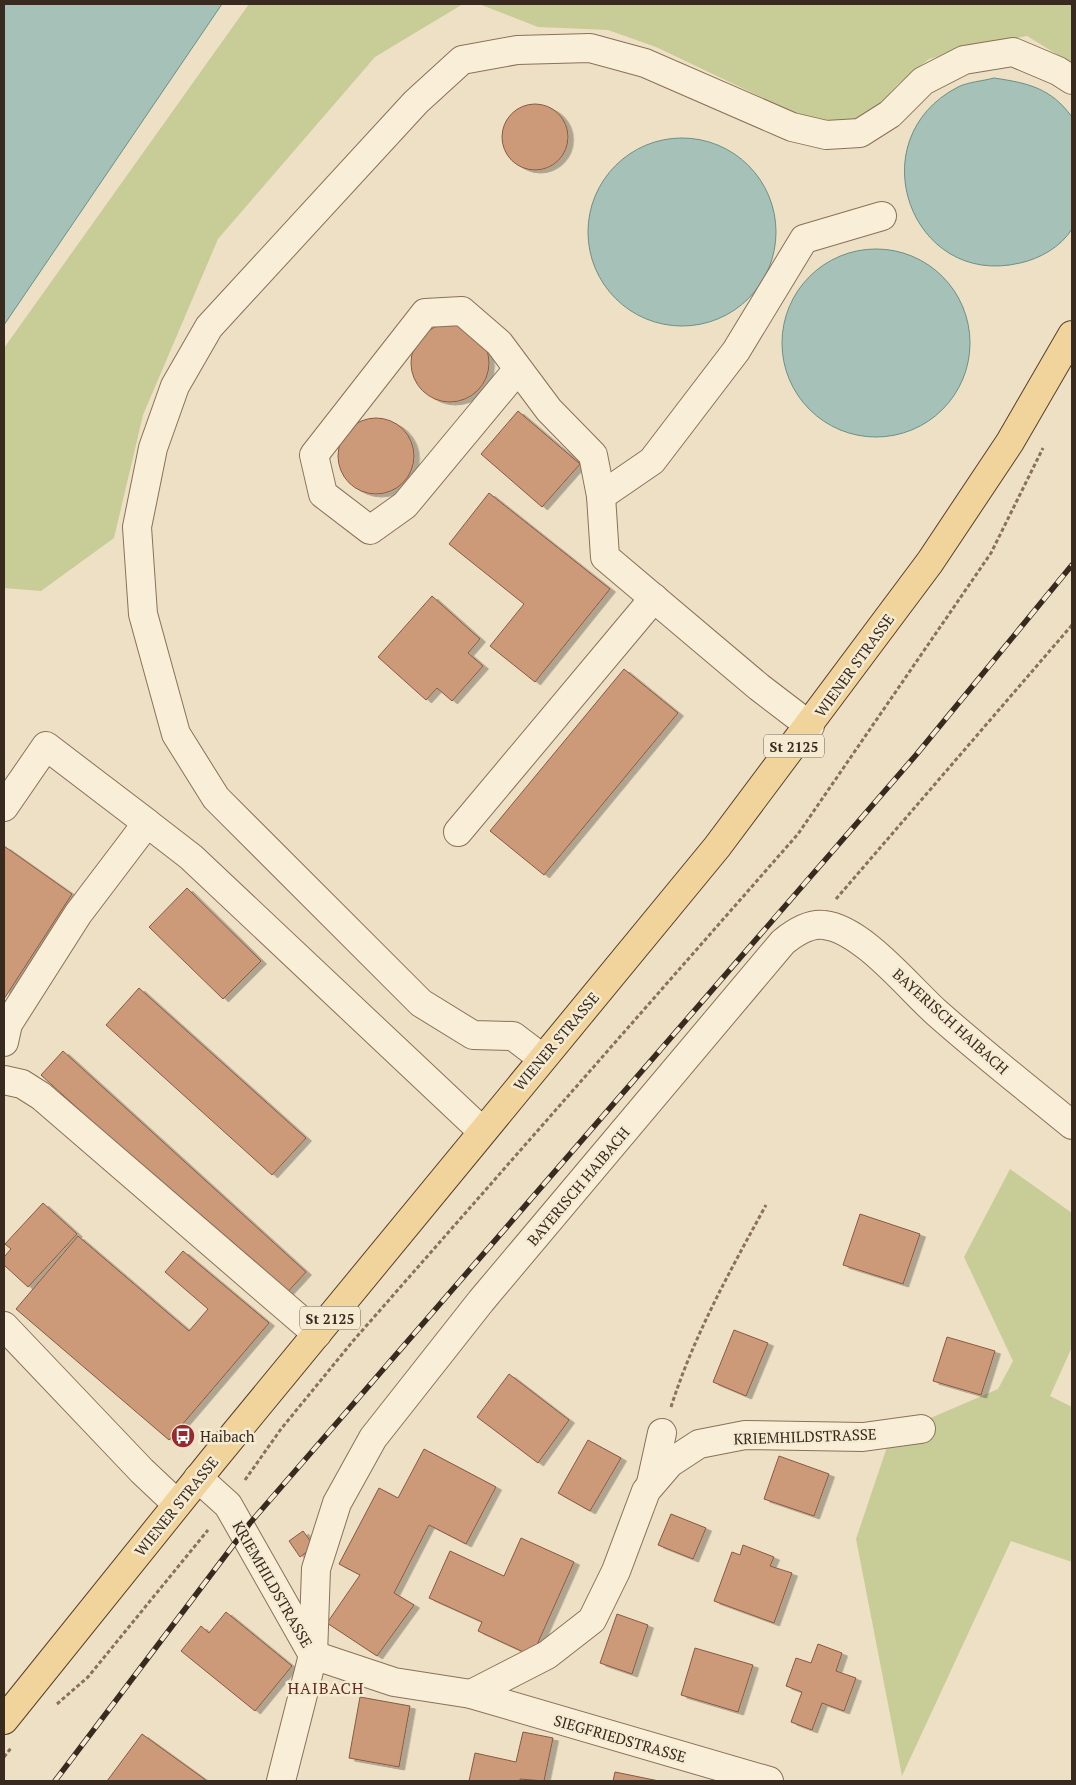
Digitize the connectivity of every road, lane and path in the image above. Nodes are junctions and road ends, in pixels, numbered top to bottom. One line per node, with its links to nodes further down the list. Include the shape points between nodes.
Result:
1 (1072, 80): 15 (street, via 1013,52 964,60 923,81 890,114 860,133 826,135 792,127 645,63 590,48 517,50 462,60 416,102 209,327 175,386 153,448 137,527 143,614 176,734 216,798 421,1003 473,1035 513,1036)
2 (882, 216): 6 (street, via 804,239 736,351 652,461)
3 (1072, 335): 9 (main road, WIENER STRASSE / St 2125, via 1010,442 930,562)
4 (518, 369): 4 (street, via 499,343 462,311 425,313 314,455 323,494 370,530 405,504); 6 (street, via 549,410 592,455)
5 (1047, 440): 27 (path, via 991,553 798,834 353,1341 281,1429)
6 (601, 496): 7 (street, via 605,556)
7 (654, 598): 9 (street); 12 (street)
8 (1072, 625): 13 (path)
9 (810, 726): 15 (main road, WIENER STRASSE / St 2125, via 717,847)
10 (4, 807): 11 (street, via 46,746)
11 (147, 823): 14 (street, via 78,914 8,1024); 18 (street, via 191,857)
12 (458, 832)
13 (813, 926): 17 (street, BAYERISCH HAIBACH, via 823,924 856,938 936,1013); 28 (street, BAYERISCH HAIBACH, via 793,933 783,942 481,1300 373,1438 337,1503 316,1569)
14 (4, 1042)
15 (542, 1058): 18 (main road, WIENER STRASSE / St 2125)
16 (4, 1080): 21 (street, via 22,1084 41,1096)
17 (1072, 1125)
18 (482, 1131): 21 (main road, WIENER STRASSE / St 2125)
19 (766, 1205): 23 (path, via 708,1312 684,1365)
20 (4, 1326): 26 (street, via 142,1472)
21 (316, 1334): 24 (main road, WIENER STRASSE / St 2125)
22 (921, 1429): 25 (street, KRIEMHILDSTRASSE, via 863,1437 745,1435 699,1444 670,1463)
23 (662, 1433): 25 (street)
24 (198, 1478): 26 (main road, WIENER STRASSE / St 2125); 27 (street, KRIEMHILDSTRASSE)
25 (651, 1486): 29 (street, KRIEMHILDSTRASSE, via 646,1491 616,1571 592,1620 547,1655)
26 (177, 1504): 31 (main road, WIENER STRASSE / St 2125)
27 (228, 1504): 28 (street, KRIEMHILDSTRASSE); 30 (path, via 88,1676)
28 (313, 1655): 29 (street, KRIEMHILDSTRASSE, via 394,1682); 33 (street, BAYERISCH HAIBACH)
29 (471, 1694): 34 (street, SIEGFRIEDSTRASSE)
30 (50, 1709)
31 (10, 1732): 32 (path)
32 (4, 1757)
33 (281, 1781)
34 (768, 1781)

